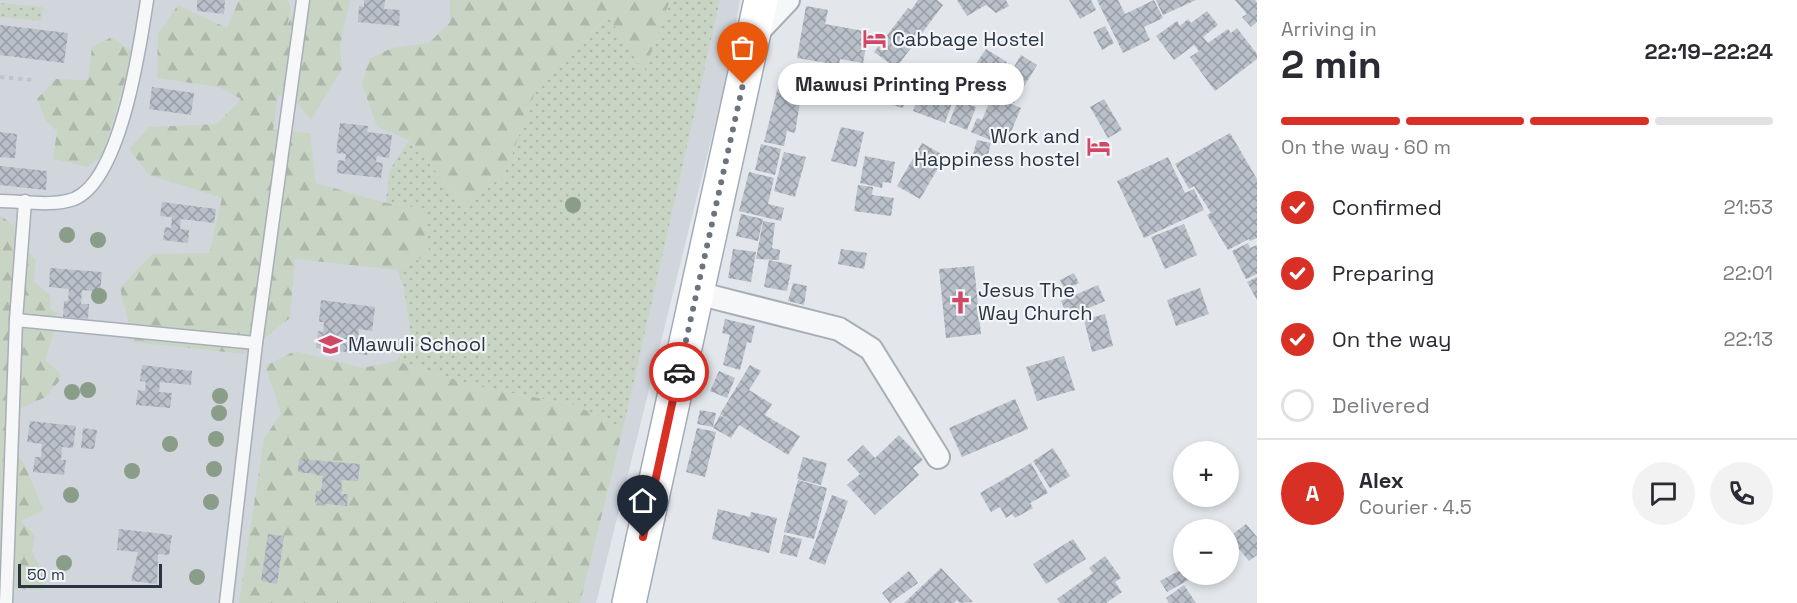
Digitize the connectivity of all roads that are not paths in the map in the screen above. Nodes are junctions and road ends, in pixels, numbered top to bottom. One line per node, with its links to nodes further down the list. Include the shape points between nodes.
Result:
1 (147, 0): 7 (lane, via 138,58 115,145 97,180 74,199)
2 (303, 0): 10 (lane)
3 (761, 0): 5 (main road)
4 (788, 0): 5 (street)
5 (753, 37): 8 (main road)
6 (0, 201): 7 (lane)
7 (25, 201): 9 (lane)
8 (697, 293): 11 (street, via 839,329 871,349); 14 (main road)
9 (16, 320): 10 (lane); 12 (lane)
10 (256, 343): 13 (lane)
11 (938, 457)
12 (6, 603)
13 (226, 603)
14 (628, 603)

